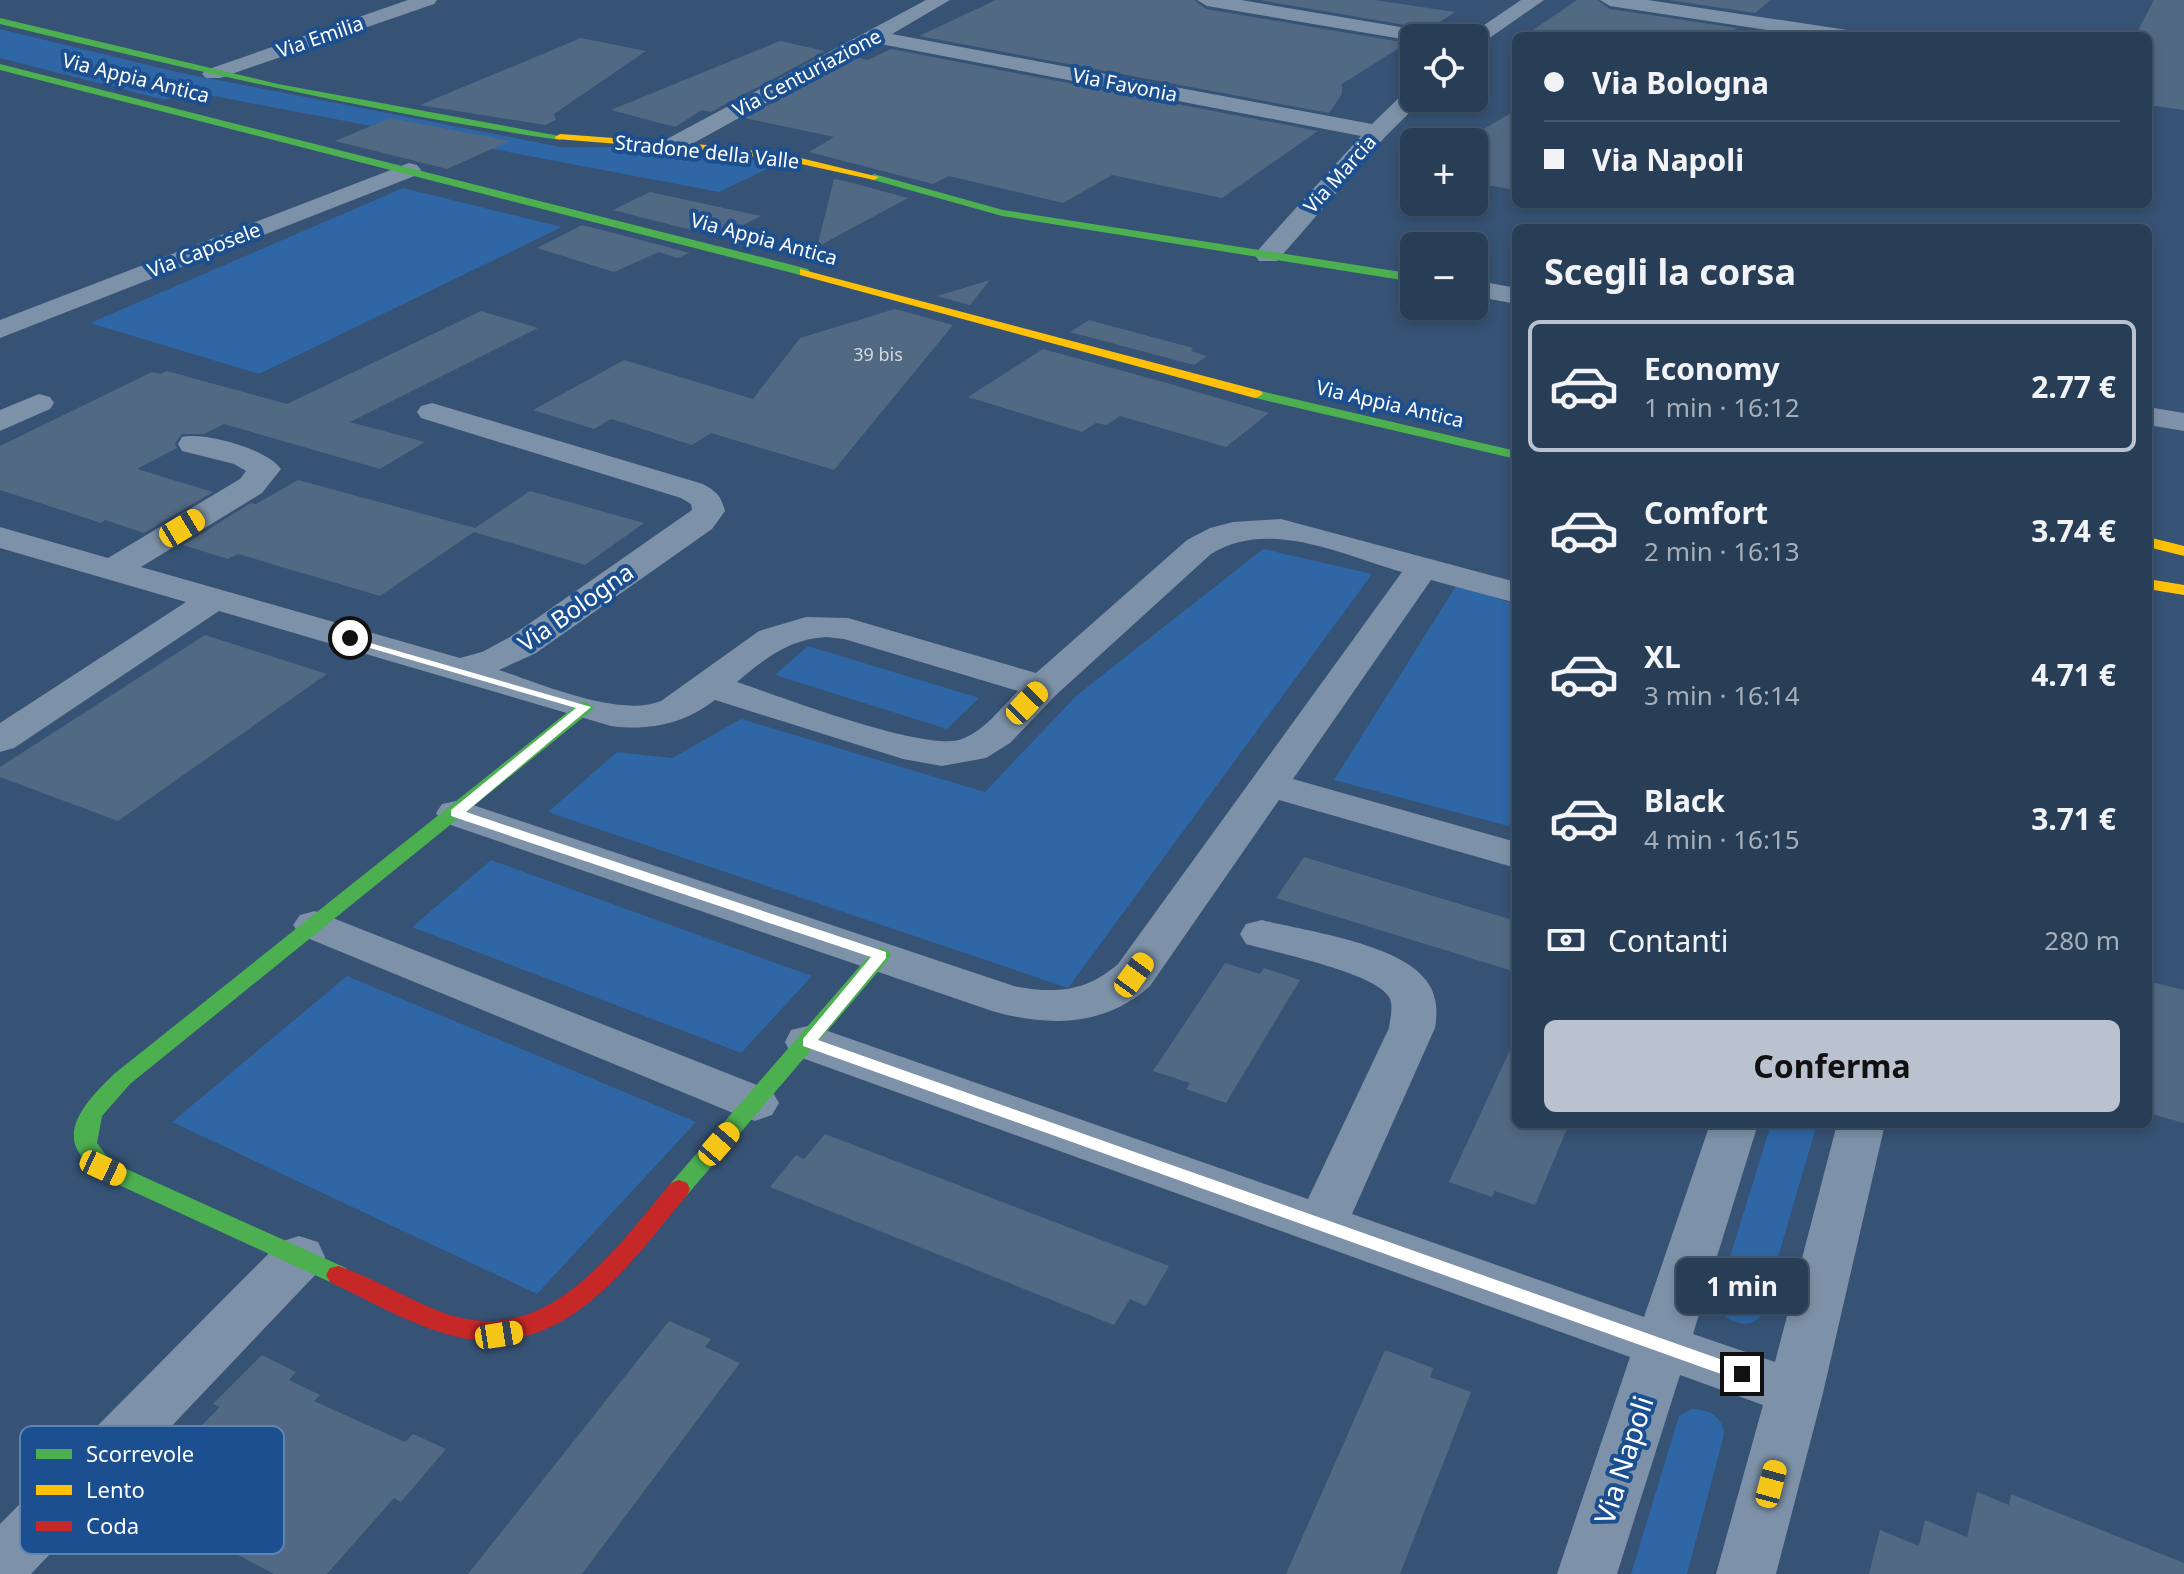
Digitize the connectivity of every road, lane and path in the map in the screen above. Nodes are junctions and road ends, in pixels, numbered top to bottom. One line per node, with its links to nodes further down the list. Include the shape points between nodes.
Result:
1 (427, 0): 12 (street, Via Emilia)
2 (940, 0): 10 (street, Via Centuriazione)
3 (1207, 0): 9 (street)
4 (1534, 0): 7 (street)
5 (1610, 0): 8 (street)
6 (0, 21): 12 (street, Stradone della Valle)
7 (1488, 31)
8 (1821, 32)
9 (1400, 33)
10 (873, 37): 14 (street, Via Favonia); 15 (street, Via Centuriazione)
11 (0, 67): 16 (street, Via Appia Antica)
12 (213, 74): 15 (street, Stradone della Valle, via 524,133)
13 (1400, 110): 14 (street, Via Marcia)
14 (1377, 132): 17 (street, Via Marcia)
15 (673, 145): 17 (street, Stradone della Valle, via 817,164 1002,213)
16 (409, 170): 21 (street, Via Caposele); 28 (street, Via Appia Antica, via 1212,383)
17 (1268, 255): 18 (street, Stradone della Valle)
18 (1400, 276)
19 (1488, 291): 20 (street)
20 (1512, 295)
21 (0, 330)
22 (39, 403): 25 (street)
23 (432, 412): 38 (street, Via Bologna, via 692,491 709,504 700,522 523,645)
24 (2152, 417): 26 (street)
25 (0, 422)
26 (2184, 422)
27 (193, 444): 33 (street, via 254,461 265,469 263,475)
28 (1512, 454)
29 (0, 537): 33 (street)
30 (2152, 543): 31 (street)
31 (2184, 551)
32 (1423, 567): 36 (street); 40 (street, via 1286,530 1228,533 1199,547); 43 (street)
33 (112, 570): 37 (street)
34 (2152, 585): 35 (street)
35 (2184, 590)
36 (1512, 592)
37 (212, 600): 38 (street); 42 (street)
38 (460, 670): 41 (street)
39 (710, 686): 40 (street, via 771,637 817,626 848,629); 40 (street, via 903,747 942,754 985,744); 41 (street, via 680,707 648,718)
40 (1043, 687)
41 (585, 707): 44 (street)
42 (0, 740)
43 (1272, 785): 45 (street); 48 (street, via 1134,975 1099,1001 1064,1007 1022,1003)
44 (456, 813): 46 (street); 48 (street)
45 (1512, 854)
46 (315, 925): 50 (street); 54 (street, via 122,1079 92,1112 85,1128 85,1145 103,1168)
47 (1262, 934): 53 (street, via 1383,970 1409,990 1413,1003 1412,1028)
48 (881, 955): 49 (street)
49 (808, 1042): 50 (street); 53 (street)
50 (755, 1103): 54 (street, via 597,1284 552,1320 525,1330 486,1334 448,1325)
51 (1733, 1128): 55 (street, Via Napoli)
52 (1860, 1128): 56 (street)
53 (1321, 1225): 55 (street)
54 (299, 1257): 57 (street)
55 (1661, 1345): 56 (street); 60 (street, Via Napoli)
56 (1795, 1393): 61 (street)
57 (135, 1426)
58 (20, 1544): 59 (street)
59 (0, 1565)
60 (1587, 1574)
61 (1746, 1574)

